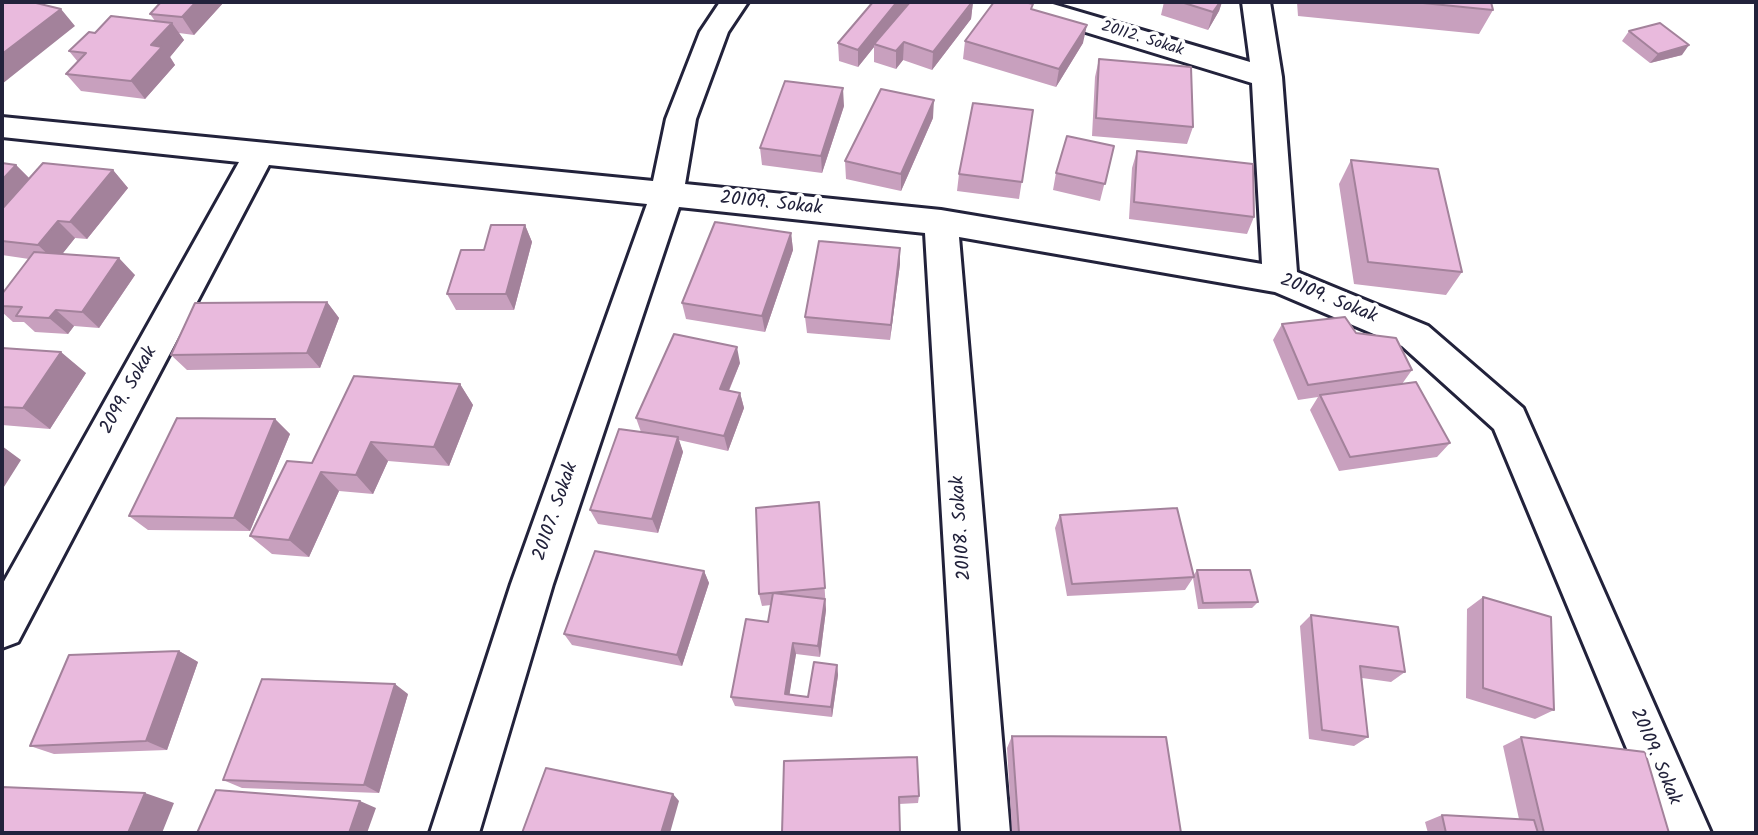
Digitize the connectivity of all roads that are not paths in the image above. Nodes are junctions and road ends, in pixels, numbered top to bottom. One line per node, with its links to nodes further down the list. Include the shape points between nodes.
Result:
1 (734, 2): 7 (street, 20107. Sokak, via 714,32 681,119)
2 (1017, 2): 4 (street, 20112. Sokak)
3 (1256, 2): 4 (street)
4 (1267, 77): 9 (street)
5 (2, 127): 6 (street, 20109. Sokak)
6 (259, 154): 7 (street, 20109. Sokak); 10 (street, 2099. Sokak)
7 (667, 194): 8 (street, 20109. Sokak); 11 (street, 20107. Sokak, via 532,584)
8 (941, 222): 9 (street, 20109. Sokak); 12 (street, 20108. Sokak)
9 (1280, 280): 13 (street, 20109. Sokak, via 1415,336 1509,419)
10 (2, 627)
11 (455, 833)
12 (985, 833)
13 (1687, 833)

